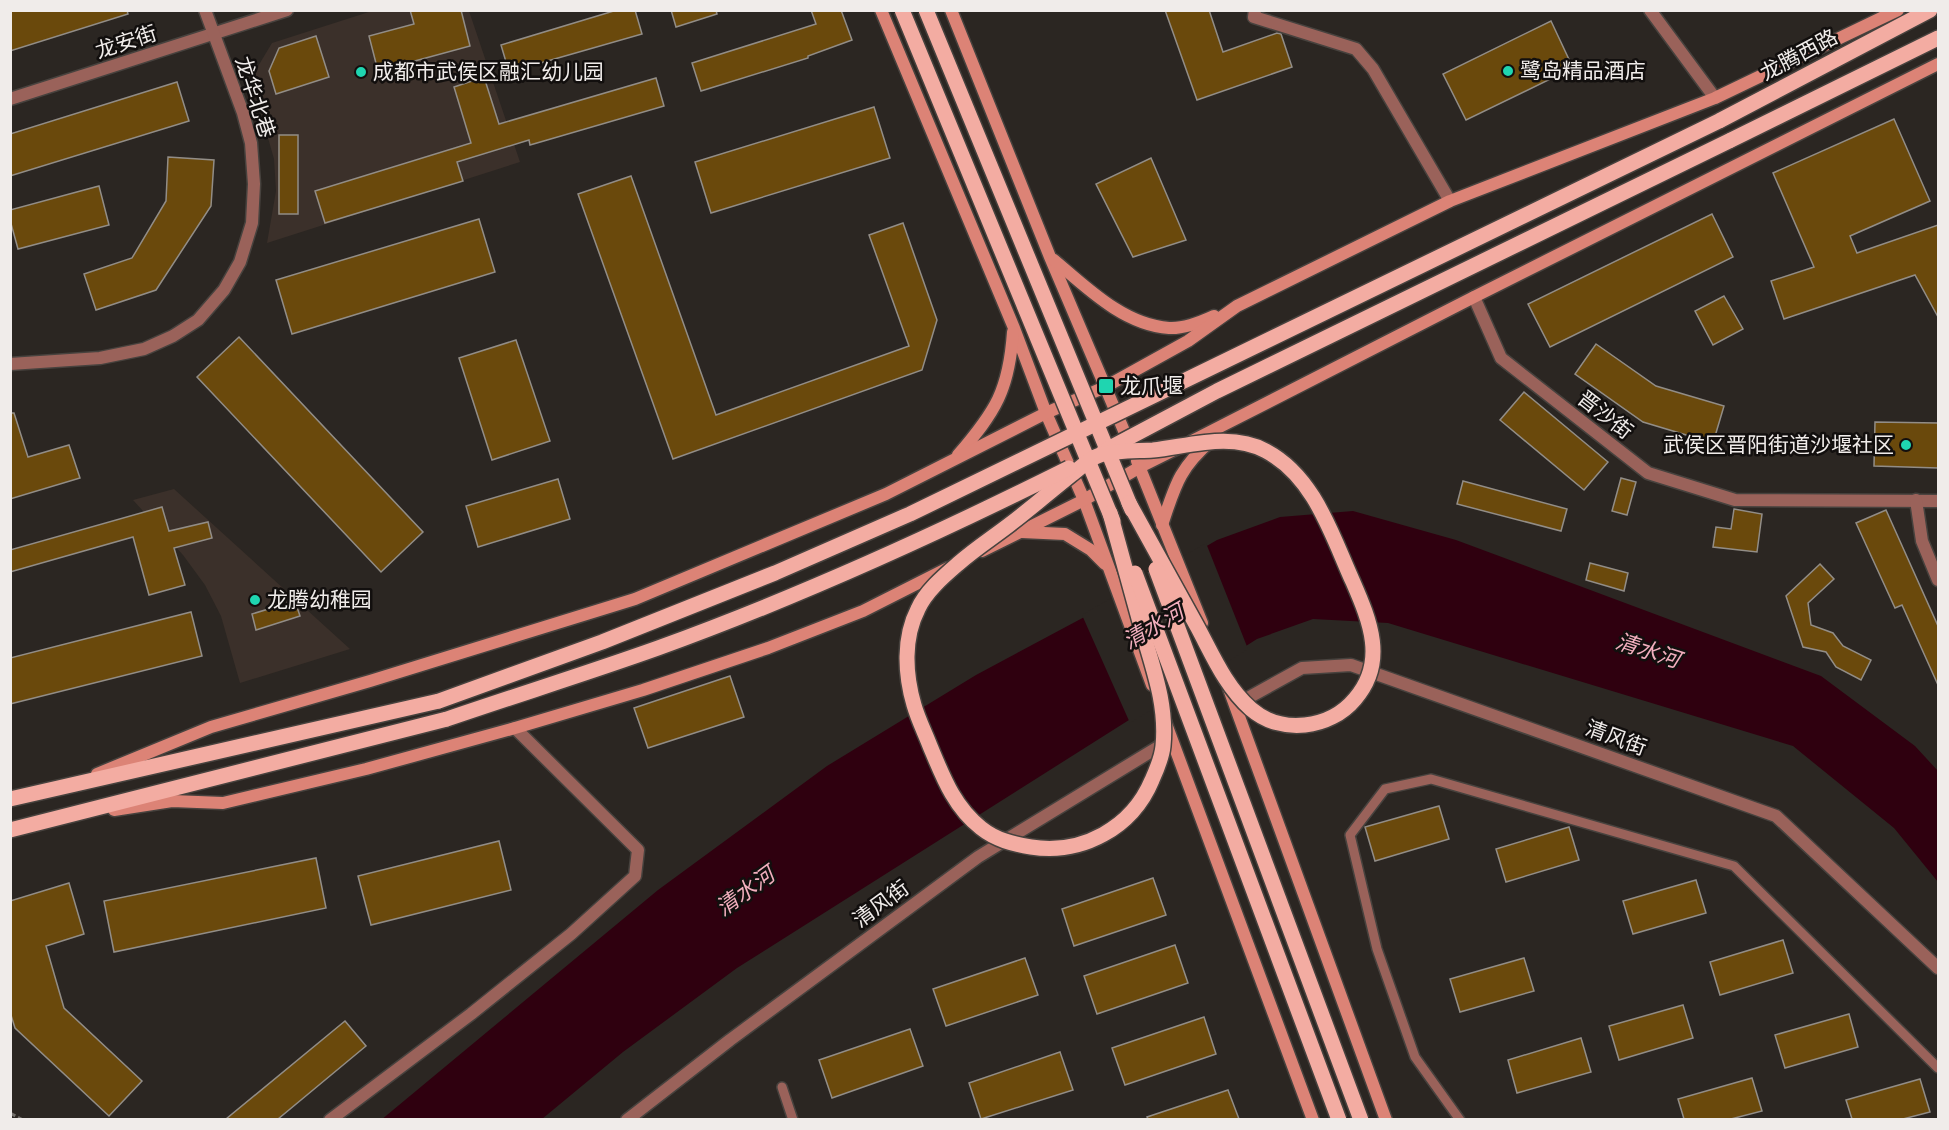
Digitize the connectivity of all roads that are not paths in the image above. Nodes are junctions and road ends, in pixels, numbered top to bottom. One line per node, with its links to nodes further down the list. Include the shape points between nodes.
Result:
1 (205, 10): 11 (street, 龙华北巷)
2 (287, 10): 11 (street, 龙安街)
3 (881, 10): 20 (main road)
4 (902, 10): 32 (main road, bridge)
5 (926, 10): 31 (main road, bridge)
6 (951, 10): 17 (main road)
7 (1255, 10): 16 (street, via 1254,17 1356,48 1373,69)
8 (1650, 10): 14 (street)
9 (1898, 10): 14 (main road)
10 (1930, 10): 40 (main road, 龙腾西路, bridge, via 1719,121 910,514 764,578 439,701)
11 (214, 34): 15 (street, 龙安街); 21 (street, 龙华北巷, via 251,142 254,184 252,223 240,262 224,290 198,320 144,349 100,358)
12 (1938, 38): 25 (main road, bridge, via 1217,391)
13 (1938, 64): 18 (main road)
14 (1715, 98): 16 (main road)
15 (10, 99)
16 (1450, 201): 19 (main road)
17 (1050, 257): 19 (main road, via 1119,311 1148,325 1171,328 1200,322); 22 (main road)
18 (1474, 297): 23 (main road); 29 (street, 晋沙街, via 1501,358 1648,473 1735,500)
19 (1237, 306): 22 (main road, via 1188,341)
20 (1014, 328): 24 (main road); 26 (main road, via 1005,386 983,424)
21 (10, 364)
22 (1105, 387): 24 (main road); 27 (main road)
23 (1258, 408): 27 (main road); 33 (main road, via 1189,461 1177,481)
24 (1046, 413): 26 (main road); 28 (main road)
25 (1096, 455): 31 (main road, bridge, via 1239,441 1286,464 1308,488 1320,509 1367,613 1373,635 1372,661 1356,698 1340,712 1304,727 1280,723 1254,712 1227,682); 32 (main road, bridge, via 928,592 916,611 910,634 906,657 909,684 947,786 969,818 1001,840 1051,850 1069,848 1103,835 1122,823 1145,797 1163,751 1164,706); 42 (main road, bridge, via 835,579 658,648 447,719)
26 (954, 460): 40 (main road, via 886,494 635,599 210,727)
27 (1140, 467): 28 (main road); 33 (main road)
28 (1084, 500): 34 (main road); 35 (main road)
29 (1916, 500): 30 (street, 晋沙街); 36 (street, via 1922,542)
30 (1938, 501)
31 (1129, 503): 52 (main road, bridge)
32 (1110, 513): 51 (main road, bridge, via 1148,604)
33 (1162, 525): 37 (main road, bridge)
34 (1021, 532): 35 (main road, via 1065,534 1091,550); 38 (main road, via 863,611 778,644 644,690)
35 (1110, 572): 39 (main road)
36 (1938, 580)
37 (1235, 705): 44 (street, 清风街, via 1302,668 1351,665 1776,816); 53 (main road)
38 (515, 728): 42 (main road, via 223,803 172,801); 47 (street, via 638,850 634,876 571,934 471,1014)
39 (1172, 738): 48 (street, 清风街, via 978,857); 50 (main road)
40 (63, 788): 41 (main road)
41 (10, 799)
42 (65, 818): 43 (main road)
43 (10, 830)
44 (1938, 968)
45 (1938, 1068): 54 (lane, via 1734,866 1431,779 1385,789 1350,835 1377,949 1415,1057)
46 (782, 1087): 49 (lane)
47 (330, 1119)
48 (627, 1119)
49 (793, 1119)
50 (1313, 1119)
51 (1339, 1119)
52 (1361, 1119)
53 (1386, 1119)
54 (1460, 1119)

